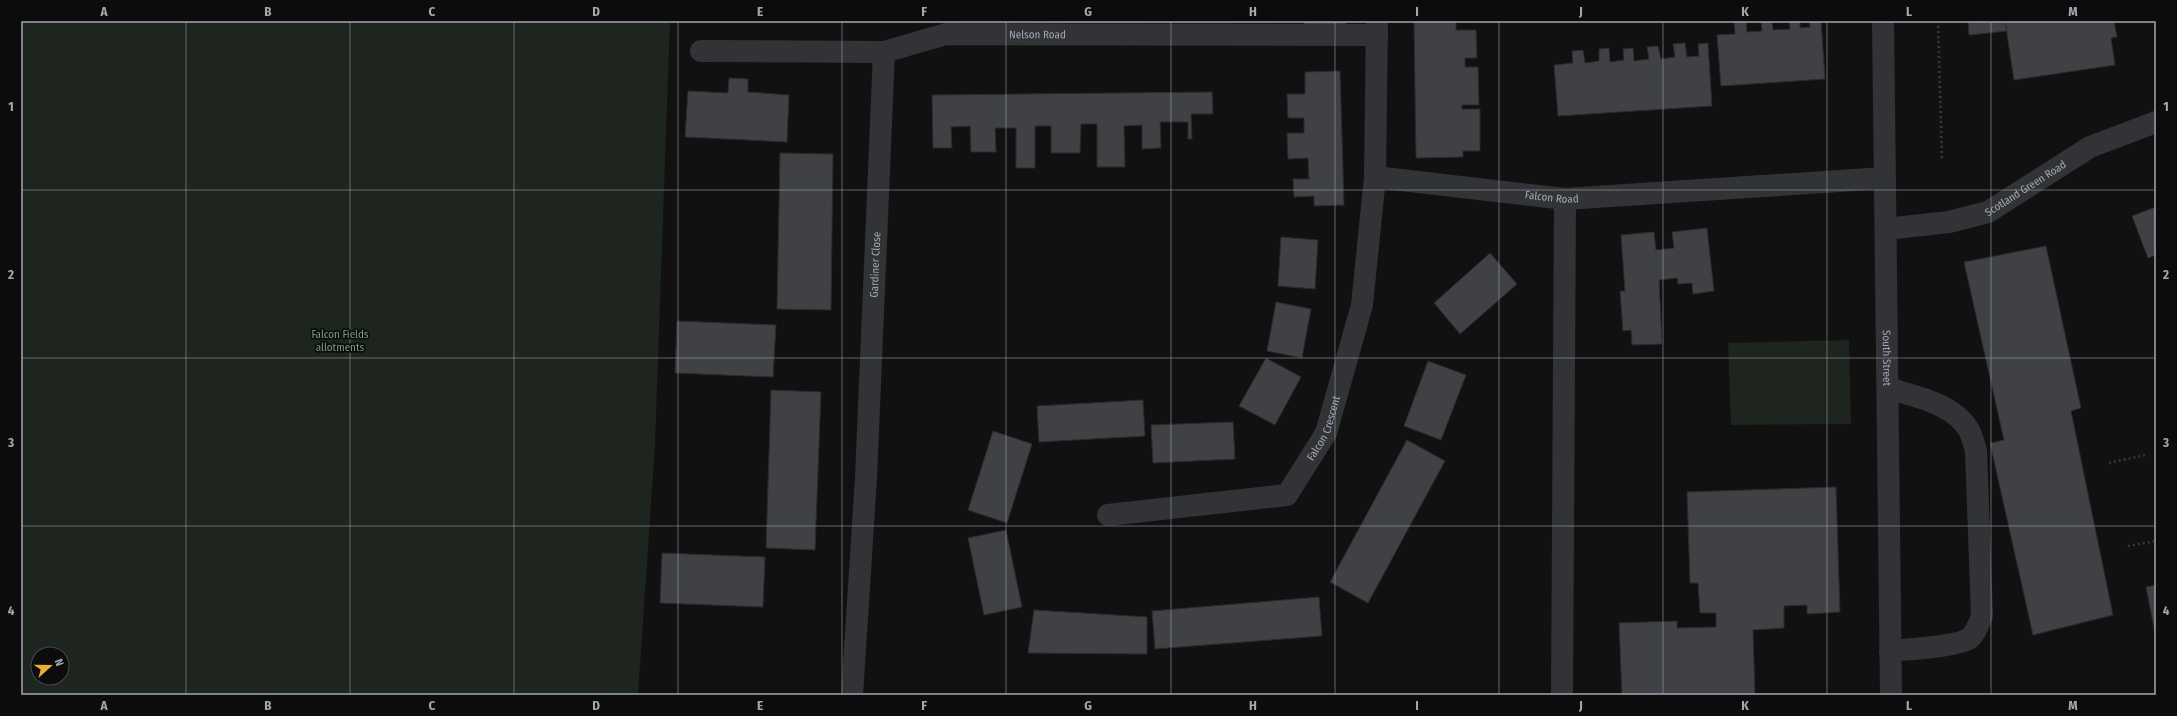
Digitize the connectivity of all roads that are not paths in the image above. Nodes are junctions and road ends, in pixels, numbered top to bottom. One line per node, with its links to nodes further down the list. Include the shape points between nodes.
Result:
1 (1883, 21): 7 (street, South Street)
2 (1377, 28): 4 (street, Nelson Road, via 946,34); 6 (street)
3 (701, 51): 4 (street, Nelson Road)
4 (884, 52): 13 (street, Gardiner Close, via 866,478)
5 (2156, 122): 9 (street, Scotland Green Road, via 2110,138 2081,152 1988,212 1948,222)
6 (1375, 177): 8 (street, Falcon Road); 11 (street, Falcon Crescent, via 1362,305 1326,433 1287,494)
7 (1885, 178): 8 (street, Falcon Road); 9 (street, South Street)
8 (1565, 199): 14 (street)
9 (1886, 229): 10 (street, South Street)
10 (1888, 388): 12 (street, South Street); 12 (street, via 1940,405 1969,430 1976,451 1982,616 1970,638 1960,642)
11 (1108, 515)
12 (1890, 651): 15 (street, South Street)
13 (852, 695)
14 (1562, 695)
15 (1891, 695)

